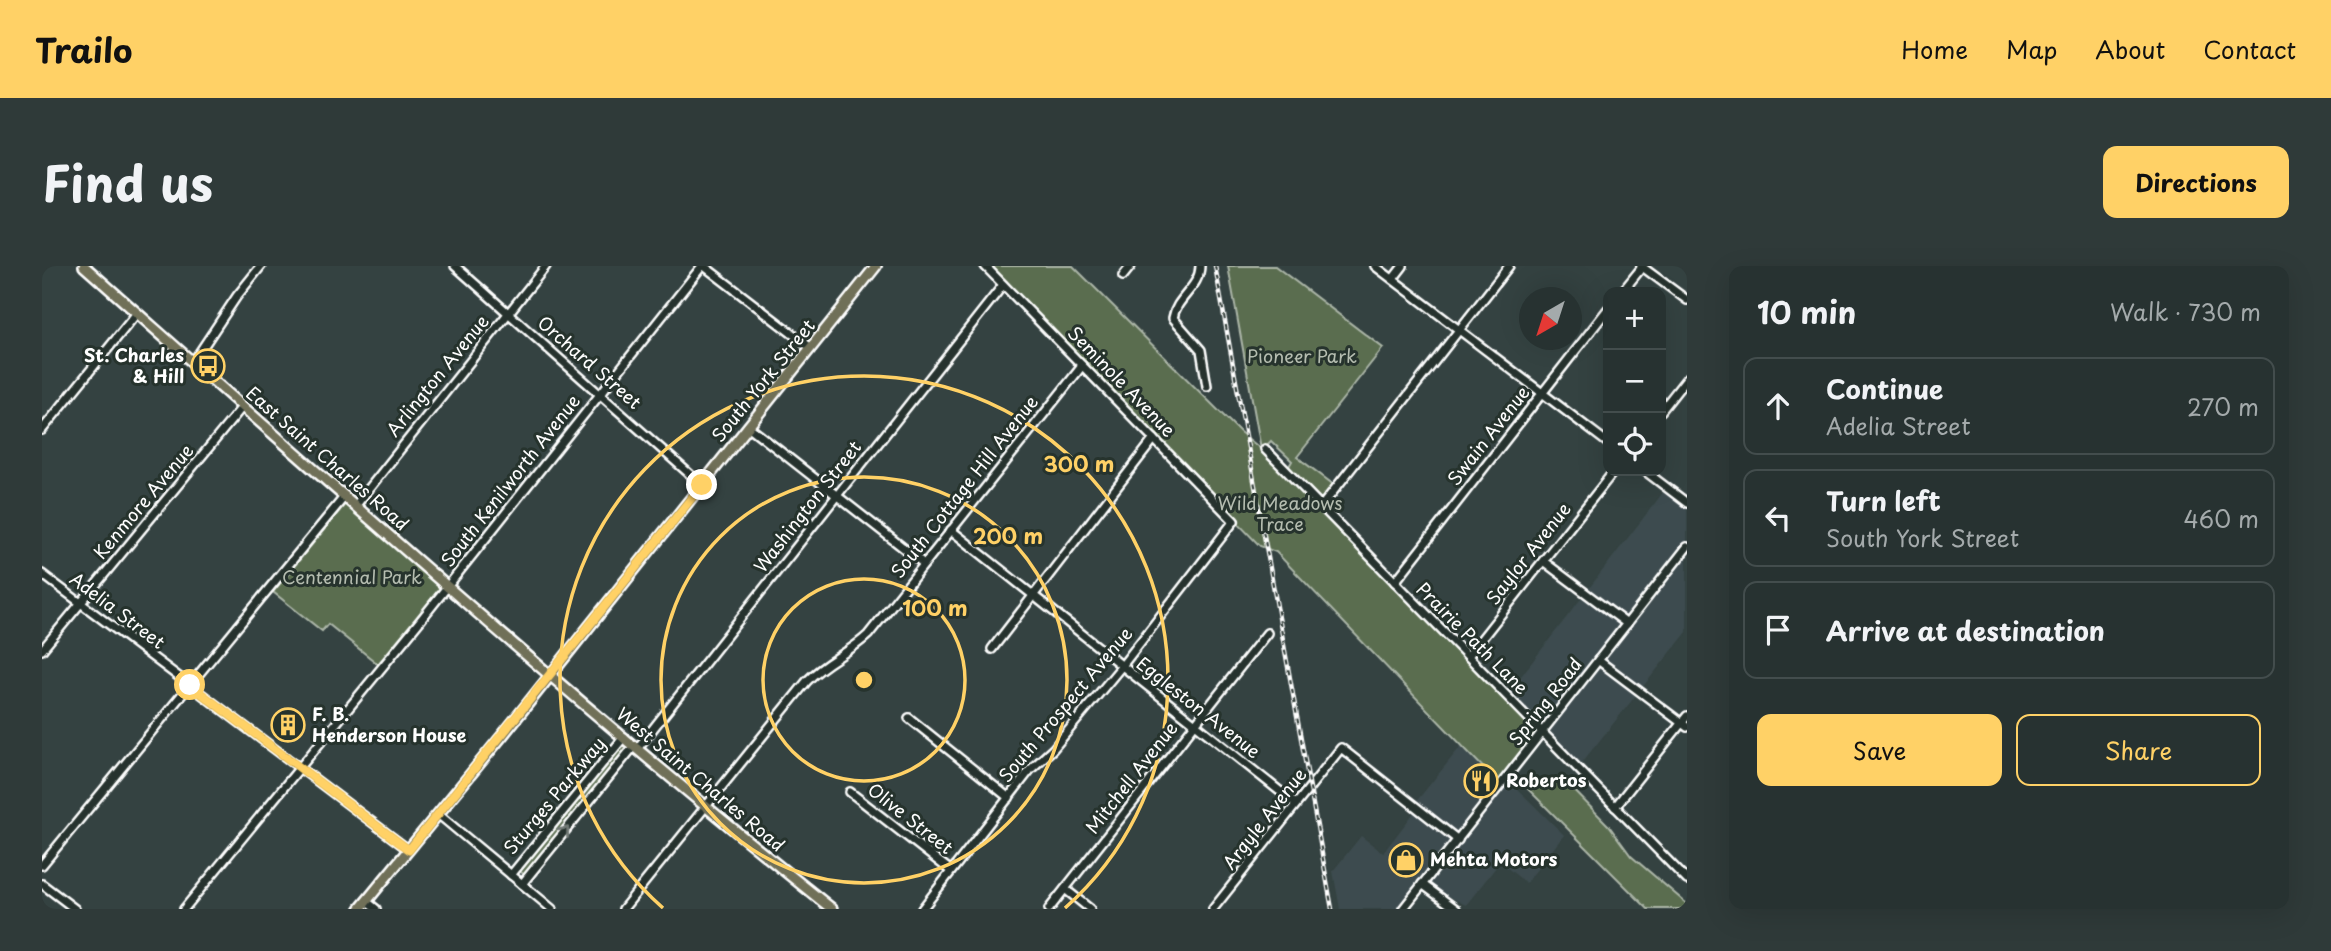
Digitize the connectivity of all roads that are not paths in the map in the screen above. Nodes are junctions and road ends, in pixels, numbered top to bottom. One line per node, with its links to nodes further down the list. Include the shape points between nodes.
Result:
1 (84, 266): 19 (main road, East Saint Charles Road)
2 (261, 266): 24 (street)
3 (455, 266): 20 (street, Orchard Street)
4 (546, 266): 20 (street, Arlington Avenue)
5 (703, 266): 23 (street); 29 (street, South Kenilworth Avenue)
6 (876, 266): 23 (main road, South York Street)
7 (985, 266): 16 (street, Seminole Avenue)
8 (1131, 266): 14 (street)
9 (1199, 266): 27 (street, via 1198,278 1173,318 1201,350)
10 (1375, 266): 15 (street)
11 (1403, 266): 15 (street)
12 (1509, 266): 22 (street)
13 (1642, 266): 17 (street); 18 (street)
14 (1122, 276)
15 (1393, 279): 22 (street)
16 (1003, 285): 25 (street, Seminole Avenue); 40 (street, Washington Street)
17 (1626, 287)
18 (1687, 300)
19 (137, 313): 24 (main road, East Saint Charles Road); 33 (street)
20 (508, 313): 29 (street, Orchard Street); 43 (street, Arlington Avenue)
21 (1603, 315): 28 (street, Swain Avenue)
22 (1459, 330): 28 (street); 44 (street)
23 (811, 348): 32 (main road, South York Street)
24 (194, 362): 31 (main road, East Saint Charles Road)
25 (1082, 366): 34 (street, Seminole Avenue); 46 (street, South Cottage Hill Avenue)
26 (1687, 378): 30 (street)
27 (1207, 386)
28 (1542, 393): 35 (street); 51 (street, Swain Avenue)
29 (600, 394): 39 (street, Orchard Street); 52 (street, South Kenilworth Avenue)
30 (1666, 405)
31 (243, 406): 41 (main road, East Saint Charles Road); 54 (street, Kenmore Avenue)
32 (748, 426): 39 (main road, South York Street); 40 (street)
33 (42, 430)
34 (1154, 439): 45 (street, Seminole Avenue); 53 (street)
35 (1603, 439)
36 (1265, 449): 44 (street, Prairie Path Lane)
37 (1610, 476): 48 (street, Saylor Avenue)
38 (1652, 476): 42 (street)
39 (702, 485): 62 (main road, South York Street)
40 (837, 495): 49 (street); 70 (street, Washington Street)
41 (345, 496): 43 (main road, East Saint Charles Road); 63 (street)
42 (1687, 503)
43 (356, 505): 52 (main road, East Saint Charles Road)
44 (1321, 507): 51 (street, Prairie Path Lane)
45 (1234, 521): 61 (street, South Prospect Avenue)
46 (951, 530): 49 (street, South Cottage Hill Avenue); 53 (street, Eggleston Avenue)
47 (1687, 547): 55 (street, Spring Road)
48 (1543, 561): 55 (street); 59 (street, Saylor Avenue)
49 (924, 564): 76 (street, South Cottage Hill Avenue, via 868,635 807,681)
50 (42, 574): 54 (street, Adelia Street)
51 (1395, 582): 59 (street, Prairie Path Lane)
52 (448, 586): 62 (main road, East Saint Charles Road); 71 (street, South Kenilworth Avenue)
53 (1032, 596): 57 (street); 61 (street, Eggleston Avenue)
54 (81, 603): 58 (street, Kenmore Avenue); 63 (street, Adelia Street)
55 (1627, 624): 60 (street, Spring Road)
56 (1267, 633): 66 (street, Mitchell Avenue)
57 (992, 649)
58 (42, 650)
59 (1468, 656): 68 (street, Prairie Path Lane)
60 (1598, 660): 67 (street); 68 (street, Spring Road)
61 (1121, 667): 66 (street, Eggleston Avenue); 73 (street, South Prospect Avenue)
62 (551, 674): 69 (main road, West Saint Charles Road); 77 (main road, South York Street)
63 (190, 685): 71 (street, Adelia Street); 80 (street)
64 (1687, 716): 67 (street)
65 (909, 718): 73 (street)
66 (1194, 725): 74 (street, Eggleston Avenue); 87 (street, Mitchell Avenue)
67 (1684, 725): 75 (street)
68 (1542, 732): 75 (street, Prairie Path Lane); 78 (street, Spring Road)
69 (624, 737): 70 (main road, West Saint Charles Road); 82 (street, Sturges Parkway)
70 (636, 747): 76 (main road, West Saint Charles Road); 85 (street, Sturges Parkway, one-way to 70)
71 (300, 768): 79 (street, Adelia Street); 90 (street, South Kenilworth Avenue)
72 (850, 792): 81 (street, Olive Street)
73 (1009, 798): 81 (street, South Prospect Avenue)
74 (1296, 804): 78 (street, Argyle Avenue, via 1341,748); 98 (street, Argyle Avenue)
75 (1615, 807): 83 (street, Prairie Path Lane)
76 (706, 808): 93 (street, South Cottage Hill Avenue); 94 (main road, West Saint Charles Road)
77 (438, 814): 79 (main road, South York Street); 82 (street)
78 (1458, 839): 86 (street, Spring Road)
79 (409, 850): 88 (main road, South York Street)
80 (42, 866)
81 (951, 872): 95 (street, South Prospect Avenue)
82 (511, 875): 85 (street)
83 (1687, 880)
84 (42, 884): 89 (street)
85 (522, 884): 92 (street)
86 (1423, 884): 99 (street, Spring Road); 100 (street)
87 (1065, 889): 96 (street, Mitchell Avenue); 97 (street)
88 (363, 905): 91 (street)
89 (75, 909)
90 (184, 909)
91 (376, 909)
92 (552, 909)
93 (623, 909)
94 (832, 909)
95 (922, 909)
96 (1049, 909)
97 (1090, 909)
98 (1213, 909)
99 (1403, 909)
100 (1456, 909)

